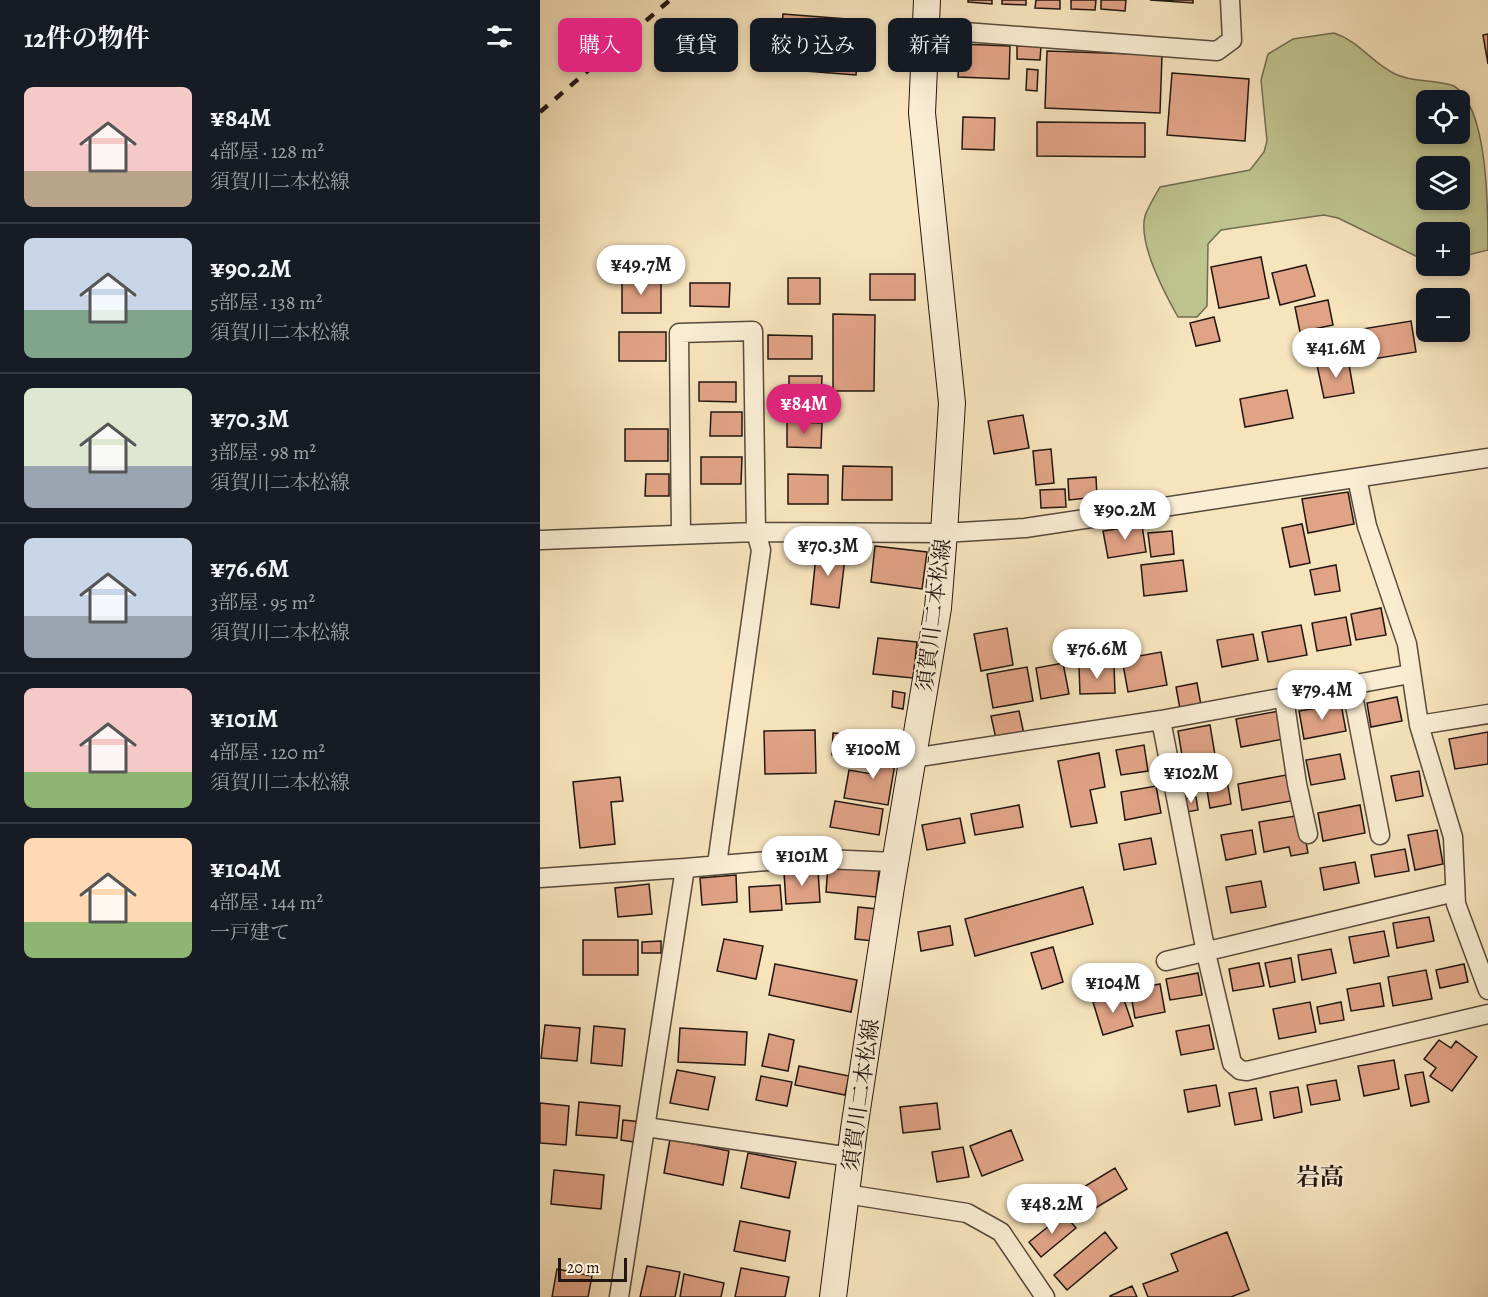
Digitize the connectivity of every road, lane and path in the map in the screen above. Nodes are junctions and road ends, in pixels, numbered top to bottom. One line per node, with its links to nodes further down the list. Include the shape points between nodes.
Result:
1 (927, 0): 3 (main road, 須賀川二本松線)
2 (1230, 0): 4 (street, via 1232,40 1217,51)
3 (926, 18)
4 (972, 32)
5 (924, 72): 9 (main road, 須賀川二本松線, via 922,112 952,403)
6 (1488, 458): 7 (street)
7 (1357, 478): 9 (street, via 1025,528); 12 (street, via 1367,526 1407,644)
8 (756, 532): 9 (street); 10 (street); 10 (street, via 753,331 679,333); 22 (street, via 761,550)
9 (944, 533): 18 (main road, 須賀川二本松線, via 938,608)
10 (681, 534): 11 (street)
11 (540, 540)
12 (1410, 674): 13 (street); 17 (street)
13 (1351, 685): 14 (street); 20 (street)
14 (1284, 698): 16 (street); 19 (street)
15 (1488, 714): 17 (street)
16 (1161, 720): 18 (street); 26 (street)
17 (1419, 725): 25 (street, via 1453,837)
18 (913, 758): 21 (main road, 須賀川二本松線)
19 (1308, 834)
20 (1380, 835)
21 (895, 862): 22 (street, via 801,858); 31 (main road, 須賀川二本松線)
22 (717, 864): 23 (street)
23 (685, 868): 24 (street); 30 (street)
24 (540, 878)
25 (1455, 891): 26 (street); 28 (street, via 1462,923)
26 (1206, 953): 27 (street); 29 (street, via 1232,1063 1240,1070)
27 (1166, 961)
28 (1488, 990)
29 (1488, 1014)
30 (646, 1127): 31 (street); 33 (street)
31 (851, 1157): 32 (main road, 須賀川二本松線)
32 (846, 1194): 34 (main road, 須賀川二本松線); 35 (street, via 967,1213 1001,1232)
33 (619, 1297)
34 (833, 1297)
35 (1044, 1297)

